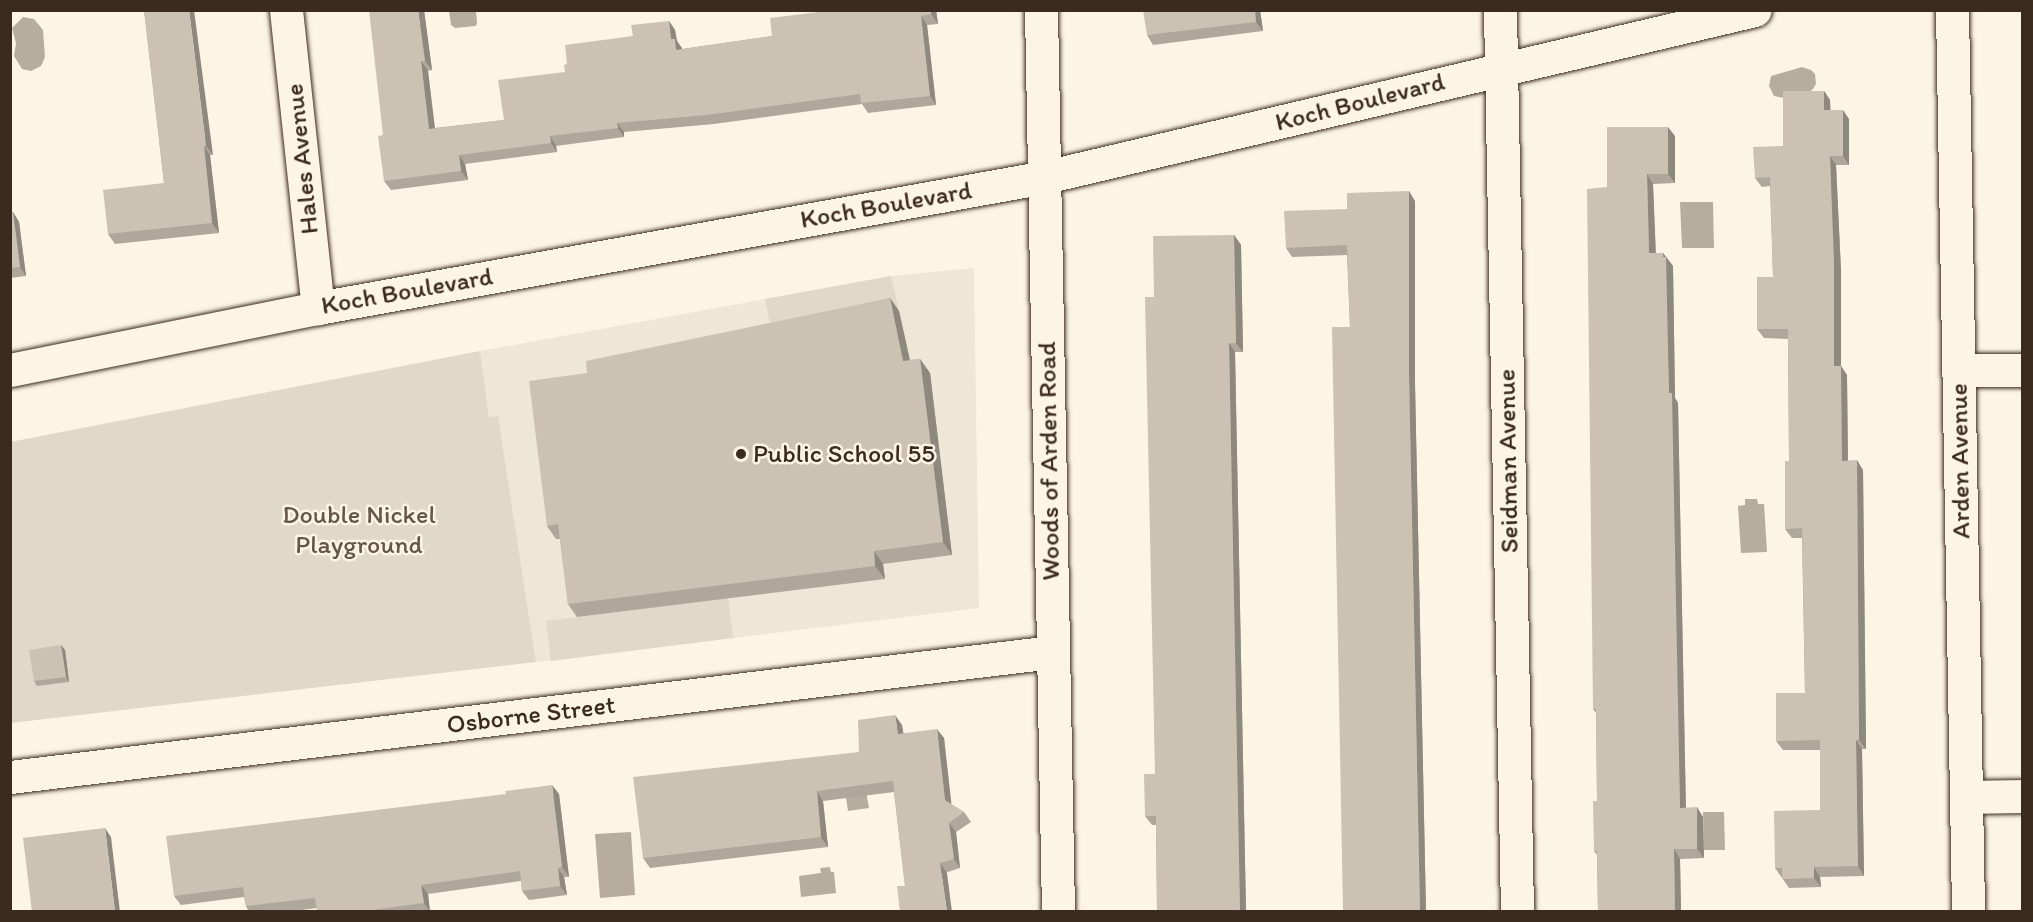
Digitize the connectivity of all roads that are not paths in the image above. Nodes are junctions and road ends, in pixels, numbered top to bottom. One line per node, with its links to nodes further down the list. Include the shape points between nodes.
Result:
1 (286, 10): 8 (street, Hales Avenue)
2 (1041, 10): 7 (street, Woods of Arden Road)
3 (1500, 10): 6 (street, Seidman Avenue)
4 (1755, 10): 6 (street, Koch Boulevard)
5 (1952, 10): 10 (street, Arden Avenue)
6 (1501, 68): 7 (street, Koch Boulevard); 17 (street, Seidman Avenue)
7 (1045, 177): 8 (street, Koch Boulevard); 12 (street, Woods of Arden Road)
8 (318, 308): 9 (street, Koch Boulevard)
9 (10, 370)
10 (1959, 370): 11 (street); 15 (street, Arden Avenue)
11 (2022, 370)
12 (1052, 652): 13 (street, Osborne Street); 16 (street, Woods of Arden Road)
13 (10, 777)
14 (2022, 796): 15 (street)
15 (1966, 797): 18 (street, Arden Avenue)
16 (1058, 912)
17 (1516, 912)
18 (1968, 912)

